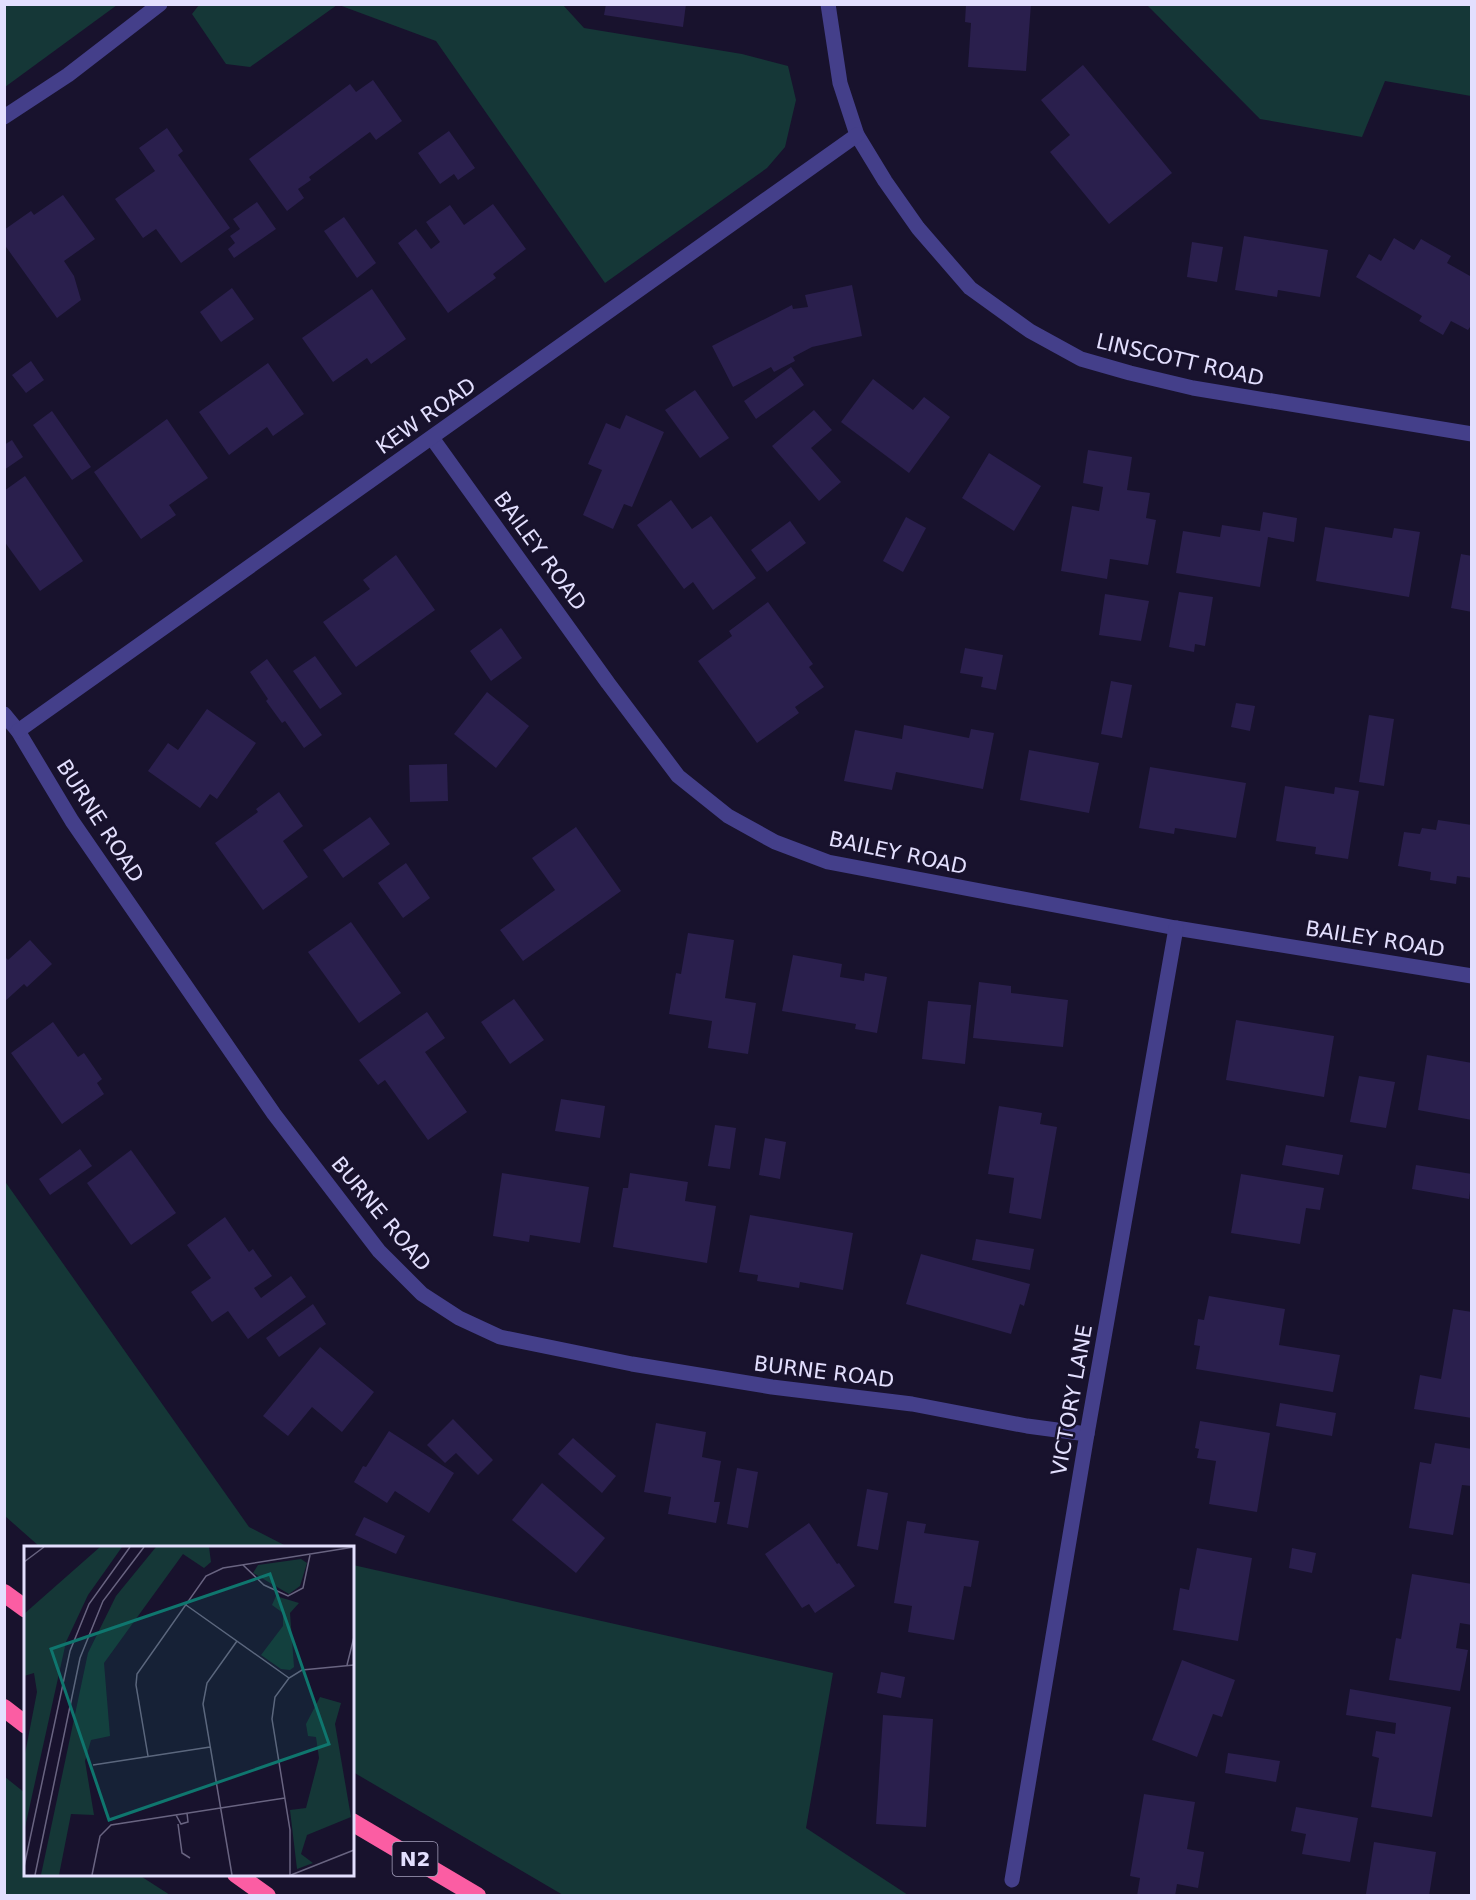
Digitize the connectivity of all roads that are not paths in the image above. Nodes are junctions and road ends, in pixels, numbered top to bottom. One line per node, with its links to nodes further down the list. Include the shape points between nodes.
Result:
1 (160, 4): 3 (street, via 68,75)
2 (828, 4): 4 (street, LINSCOTT ROAD, via 840,83)
3 (4, 117)
4 (857, 135): 5 (street, LINSCOTT ROAD, via 918,228 970,288 1030,331 1081,359 1192,388); 6 (street, KEW ROAD)
5 (1472, 434)
6 (432, 438): 8 (street, KEW ROAD); 9 (street, BAILEY ROAD, via 678,776 728,816 775,842 828,862)
7 (4, 714): 8 (street, BURNE ROAD)
8 (18, 731): 11 (street, BURNE ROAD, via 72,821 274,1114 379,1251 422,1294 449,1312 500,1337 632,1364 912,1404)
9 (1176, 928): 10 (street, BAILEY ROAD); 11 (street, VICTORY LANE)
10 (1472, 976)
11 (1087, 1434): 18 (street, VICTORY LANE)
12 (4, 1593): 13 (highway)
13 (24, 1608)
14 (4, 1708): 15 (highway)
15 (24, 1723)
16 (354, 1823): 20 (highway, N2)
17 (237, 1876): 19 (highway)
18 (1012, 1880)
19 (267, 1896)
20 (477, 1896)

